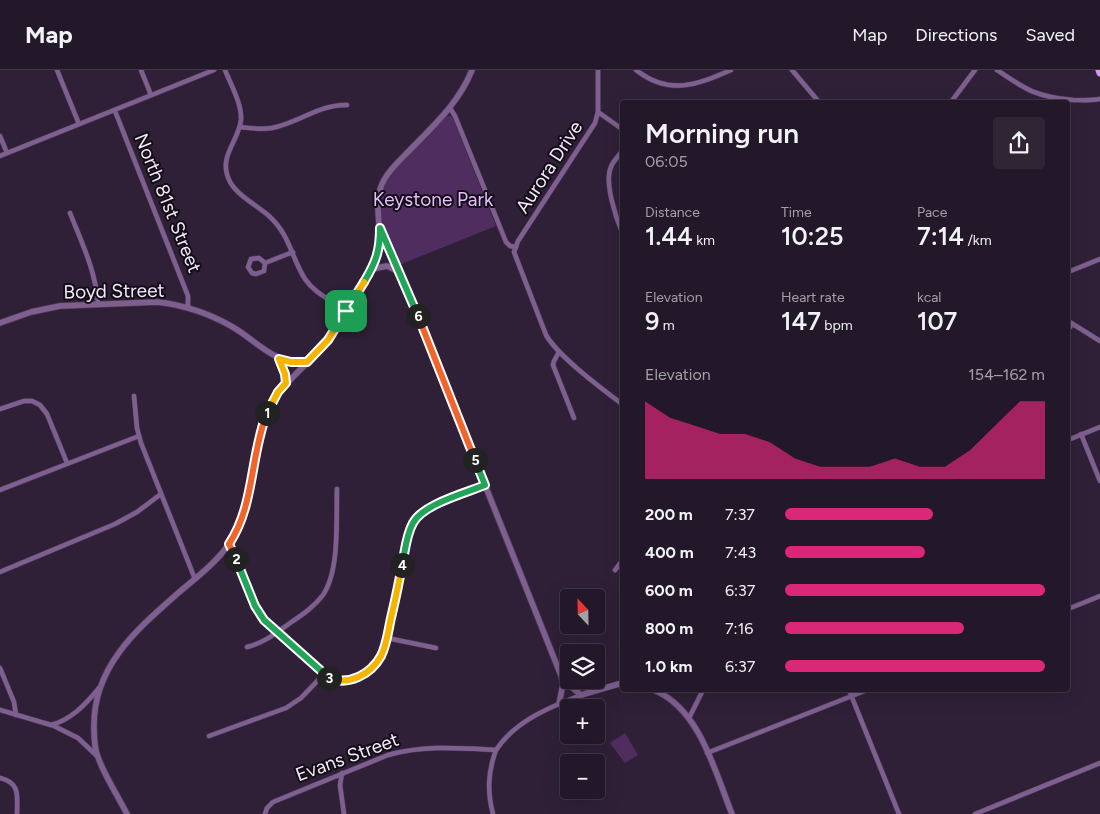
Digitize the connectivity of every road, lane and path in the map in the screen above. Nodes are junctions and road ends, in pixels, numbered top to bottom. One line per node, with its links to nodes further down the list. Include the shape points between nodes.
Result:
1 (57, 70): 20 (street)
2 (141, 70): 12 (street)
3 (214, 70): 12 (street)
4 (225, 70): 21 (street, via 240,108)
5 (472, 70): 17 (street)
6 (598, 70): 19 (street, Aurora Drive)
7 (636, 70): 8 (street, via 655,81 682,86 701,83)
8 (731, 70)
9 (792, 70): 14 (street)
10 (975, 70): 15 (street)
11 (997, 70): 13 (street, via 1042,96)
12 (151, 95): 18 (street)
13 (1100, 99)
14 (817, 100)
15 (952, 100)
16 (347, 105): 21 (street, via 333,105 272,128)
17 (450, 108): 29 (street, via 384,180 378,200); 30 (street, via 506,242)
18 (115, 111): 20 (street); 38 (street, North 81st Street, via 188,296)
19 (598, 112): 22 (street); 30 (street, Aurora Drive, via 584,141)
20 (79, 124): 24 (street)
21 (240, 127): 31 (street, via 226,162 228,178 236,190 277,224)
22 (620, 128)
23 (0, 136): 24 (street)
24 (7, 153): 26 (street)
25 (620, 154): 28 (street, via 608,179)
26 (0, 156)
27 (70, 213): 37 (street, via 93,270)
28 (620, 226)
29 (380, 228): 34 (street, via 380,249); 36 (street)
30 (516, 247): 43 (street, via 514,252 546,335)
31 (293, 252): 33 (street); 39 (street, via 311,286)
32 (1100, 259): 35 (street)
33 (265, 263)
34 (372, 269): 36 (street, via 387,266); 39 (street)
35 (1070, 271)
36 (400, 272): 57 (street)
37 (98, 304): 38 (street, Boyd Street, via 157,302); 40 (street, Boyd Street, via 44,309)
38 (188, 308): 44 (street, Boyd Street, via 230,325)
39 (346, 311): 45 (street, via 328,340)
40 (0, 323)
41 (1070, 323): 42 (street)
42 (1100, 341)
43 (560, 352): 48 (street); 50 (street, via 553,365)
44 (279, 359): 45 (street, Boyd Street); 46 (street)
45 (307, 362): 46 (street)
46 (286, 383): 61 (street, via 263,423 245,510)
47 (134, 396): 53 (street)
48 (620, 402)
49 (0, 409): 55 (street, via 28,400 40,405 46,412)
50 (574, 418)
51 (1100, 427): 52 (street)
52 (1082, 434): 54 (street); 56 (street)
53 (139, 436): 55 (street); 60 (street)
54 (1070, 439)
55 (66, 463): 59 (street)
56 (1100, 480)
57 (485, 485): 69 (street, via 428,508 413,522); 73 (street)
58 (337, 489): 68 (street, via 334,566 329,583 314,605)
59 (0, 490)
60 (161, 494): 64 (street, via 115,524); 65 (street)
61 (229, 544): 65 (street); 68 (street, via 257,610)
62 (620, 564): 63 (street)
63 (615, 570)
64 (0, 572)
65 (195, 578): 76 (street, via 130,639)
66 (1100, 596): 67 (street)
67 (1070, 608)
68 (277, 632): 70 (street, via 261,644); 74 (street)
69 (387, 638): 71 (street); 74 (street, via 379,659 363,675 342,681)
70 (247, 647)
71 (436, 648)
72 (0, 668): 87 (street)
73 (560, 673)
74 (324, 674): 90 (street, via 302,698 286,708)
75 (620, 684): 83 (street)
76 (99, 688): 89 (street, via 74,713); 93 (street, via 94,719)
77 (562, 689): 85 (street)
78 (574, 689): 83 (street)
79 (657, 692): 88 (street)
80 (702, 692): 88 (street)
81 (850, 692): 84 (street)
82 (862, 692): 84 (street)
83 (581, 695): 85 (street)
84 (852, 696): 92 (street); 103 (street)
85 (559, 704): 91 (street, via 511,732)
86 (0, 710): 87 (street)
87 (16, 715): 89 (street)
88 (689, 718): 92 (street)
89 (51, 725): 93 (street, via 78,738)
90 (209, 736)
91 (496, 750): 95 (street, Evans Street, via 415,748); 101 (street, via 488,785)
92 (707, 753): 102 (street)
93 (97, 756): 98 (street)
94 (1100, 764): 104 (street)
95 (342, 773): 99 (street, Evans Street, via 273,802); 100 (street, via 340,785)
96 (3, 779): 97 (street, via 16,789)
97 (17, 814)
98 (127, 814)
99 (265, 814)
100 (344, 814)
101 (493, 814)
102 (732, 814)
103 (899, 814)
104 (975, 814)

